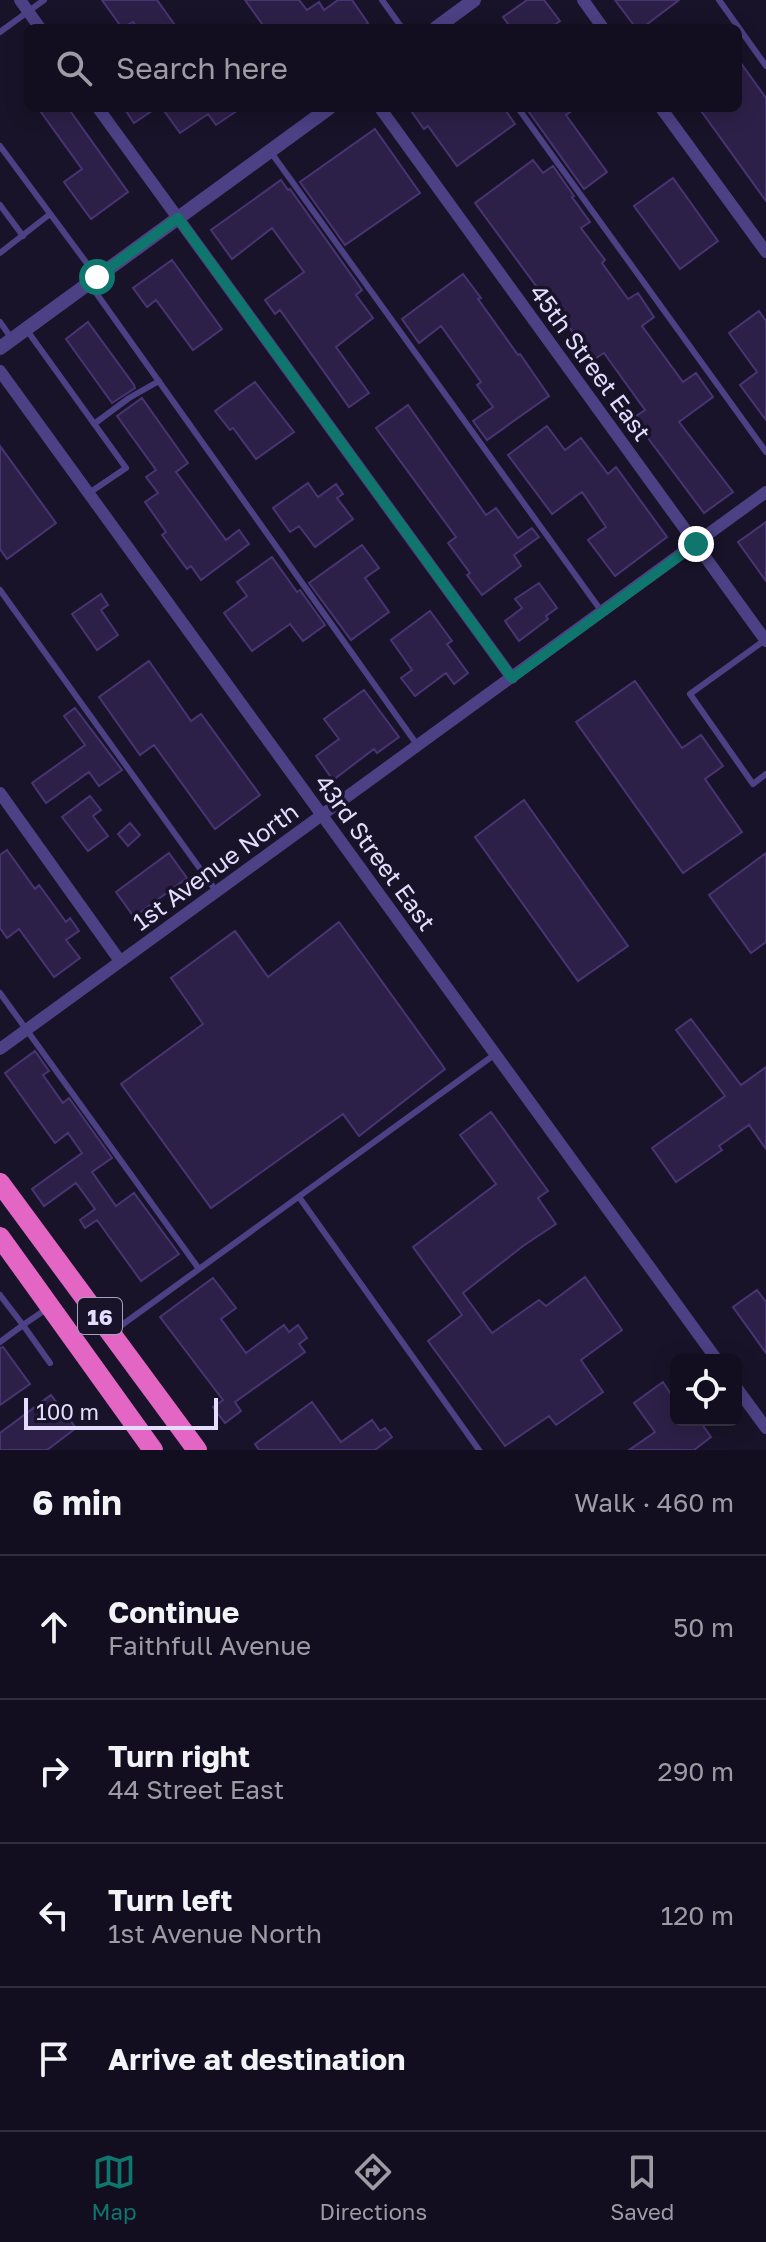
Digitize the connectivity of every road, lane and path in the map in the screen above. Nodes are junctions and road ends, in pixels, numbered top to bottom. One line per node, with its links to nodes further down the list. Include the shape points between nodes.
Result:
1 (20, 0): 7 (street)
2 (44, 0): 7 (lane)
3 (382, 0): 10 (lane)
4 (474, 0): 8 (street)
5 (583, 0): 11 (street)
6 (719, 0): 12 (lane)
7 (28, 12): 9 (street); 13 (lane)
8 (456, 22)
9 (37, 24)
10 (399, 24)
11 (600, 24)
12 (736, 24)
13 (0, 32)
14 (742, 32): 15 (lane)
15 (766, 66)
16 (101, 112): 25 (street)
17 (324, 112): 22 (street)
18 (383, 112): 39 (street, 45th Street East)
19 (521, 112): 36 (lane)
20 (664, 112): 27 (street)
21 (1, 151): 24 (lane)
22 (270, 151): 25 (street); 41 (lane)
23 (0, 205): 26 (lane)
24 (50, 214): 26 (lane); 29 (lane)
25 (178, 218): 29 (street); 43 (street)
26 (23, 236): 28 (lane)
27 (766, 252)
28 (0, 253)
29 (93, 280): 31 (street); 34 (lane)
30 (0, 322): 32 (lane)
31 (26, 329): 32 (street); 35 (lane)
32 (6, 343)
33 (0, 371): 38 (street, 43rd Street East)
34 (159, 381): 35 (lane); 44 (lane)
35 (94, 424): 38 (lane, via 126,468)
36 (766, 452)
37 (766, 492): 39 (street, 1st Avenue North)
38 (89, 493): 47 (street, 43rd Street East)
39 (696, 544): 41 (street, 1st Avenue North); 42 (street, 45th Street East)
40 (0, 590): 48 (lane)
41 (602, 612): 43 (street, 1st Avenue North)
42 (766, 640): 45 (lane, via 690,694 753,784)
43 (512, 678): 44 (street, 1st Avenue North)
44 (418, 746): 47 (street, 1st Avenue North)
45 (766, 774)
46 (0, 793): 49 (street)
47 (322, 815): 48 (street, 1st Avenue North); 53 (street, 43rd Street East)
48 (216, 891): 49 (street, 1st Avenue North)
49 (120, 961): 51 (street, 1st Avenue North)
50 (0, 993): 51 (lane)
51 (27, 1030): 52 (street, 1st Avenue North); 57 (lane)
52 (0, 1049)
53 (495, 1054): 55 (lane); 63 (street, 43rd Street East)
54 (0, 1183): 61 (highway, 16)
55 (299, 1197): 57 (lane); 69 (lane)
56 (1, 1243): 59 (highway, 16)
57 (199, 1269): 61 (lane)
58 (0, 1295): 60 (lane)
59 (50, 1307): 60 (lane); 67 (highway, 16)
60 (23, 1325): 62 (lane); 64 (lane)
61 (112, 1332): 68 (highway, 16)
62 (0, 1342)
63 (713, 1354)
64 (50, 1363)
65 (742, 1395): 66 (street)
66 (766, 1428)
67 (147, 1445)
68 (197, 1450)
69 (479, 1450)

